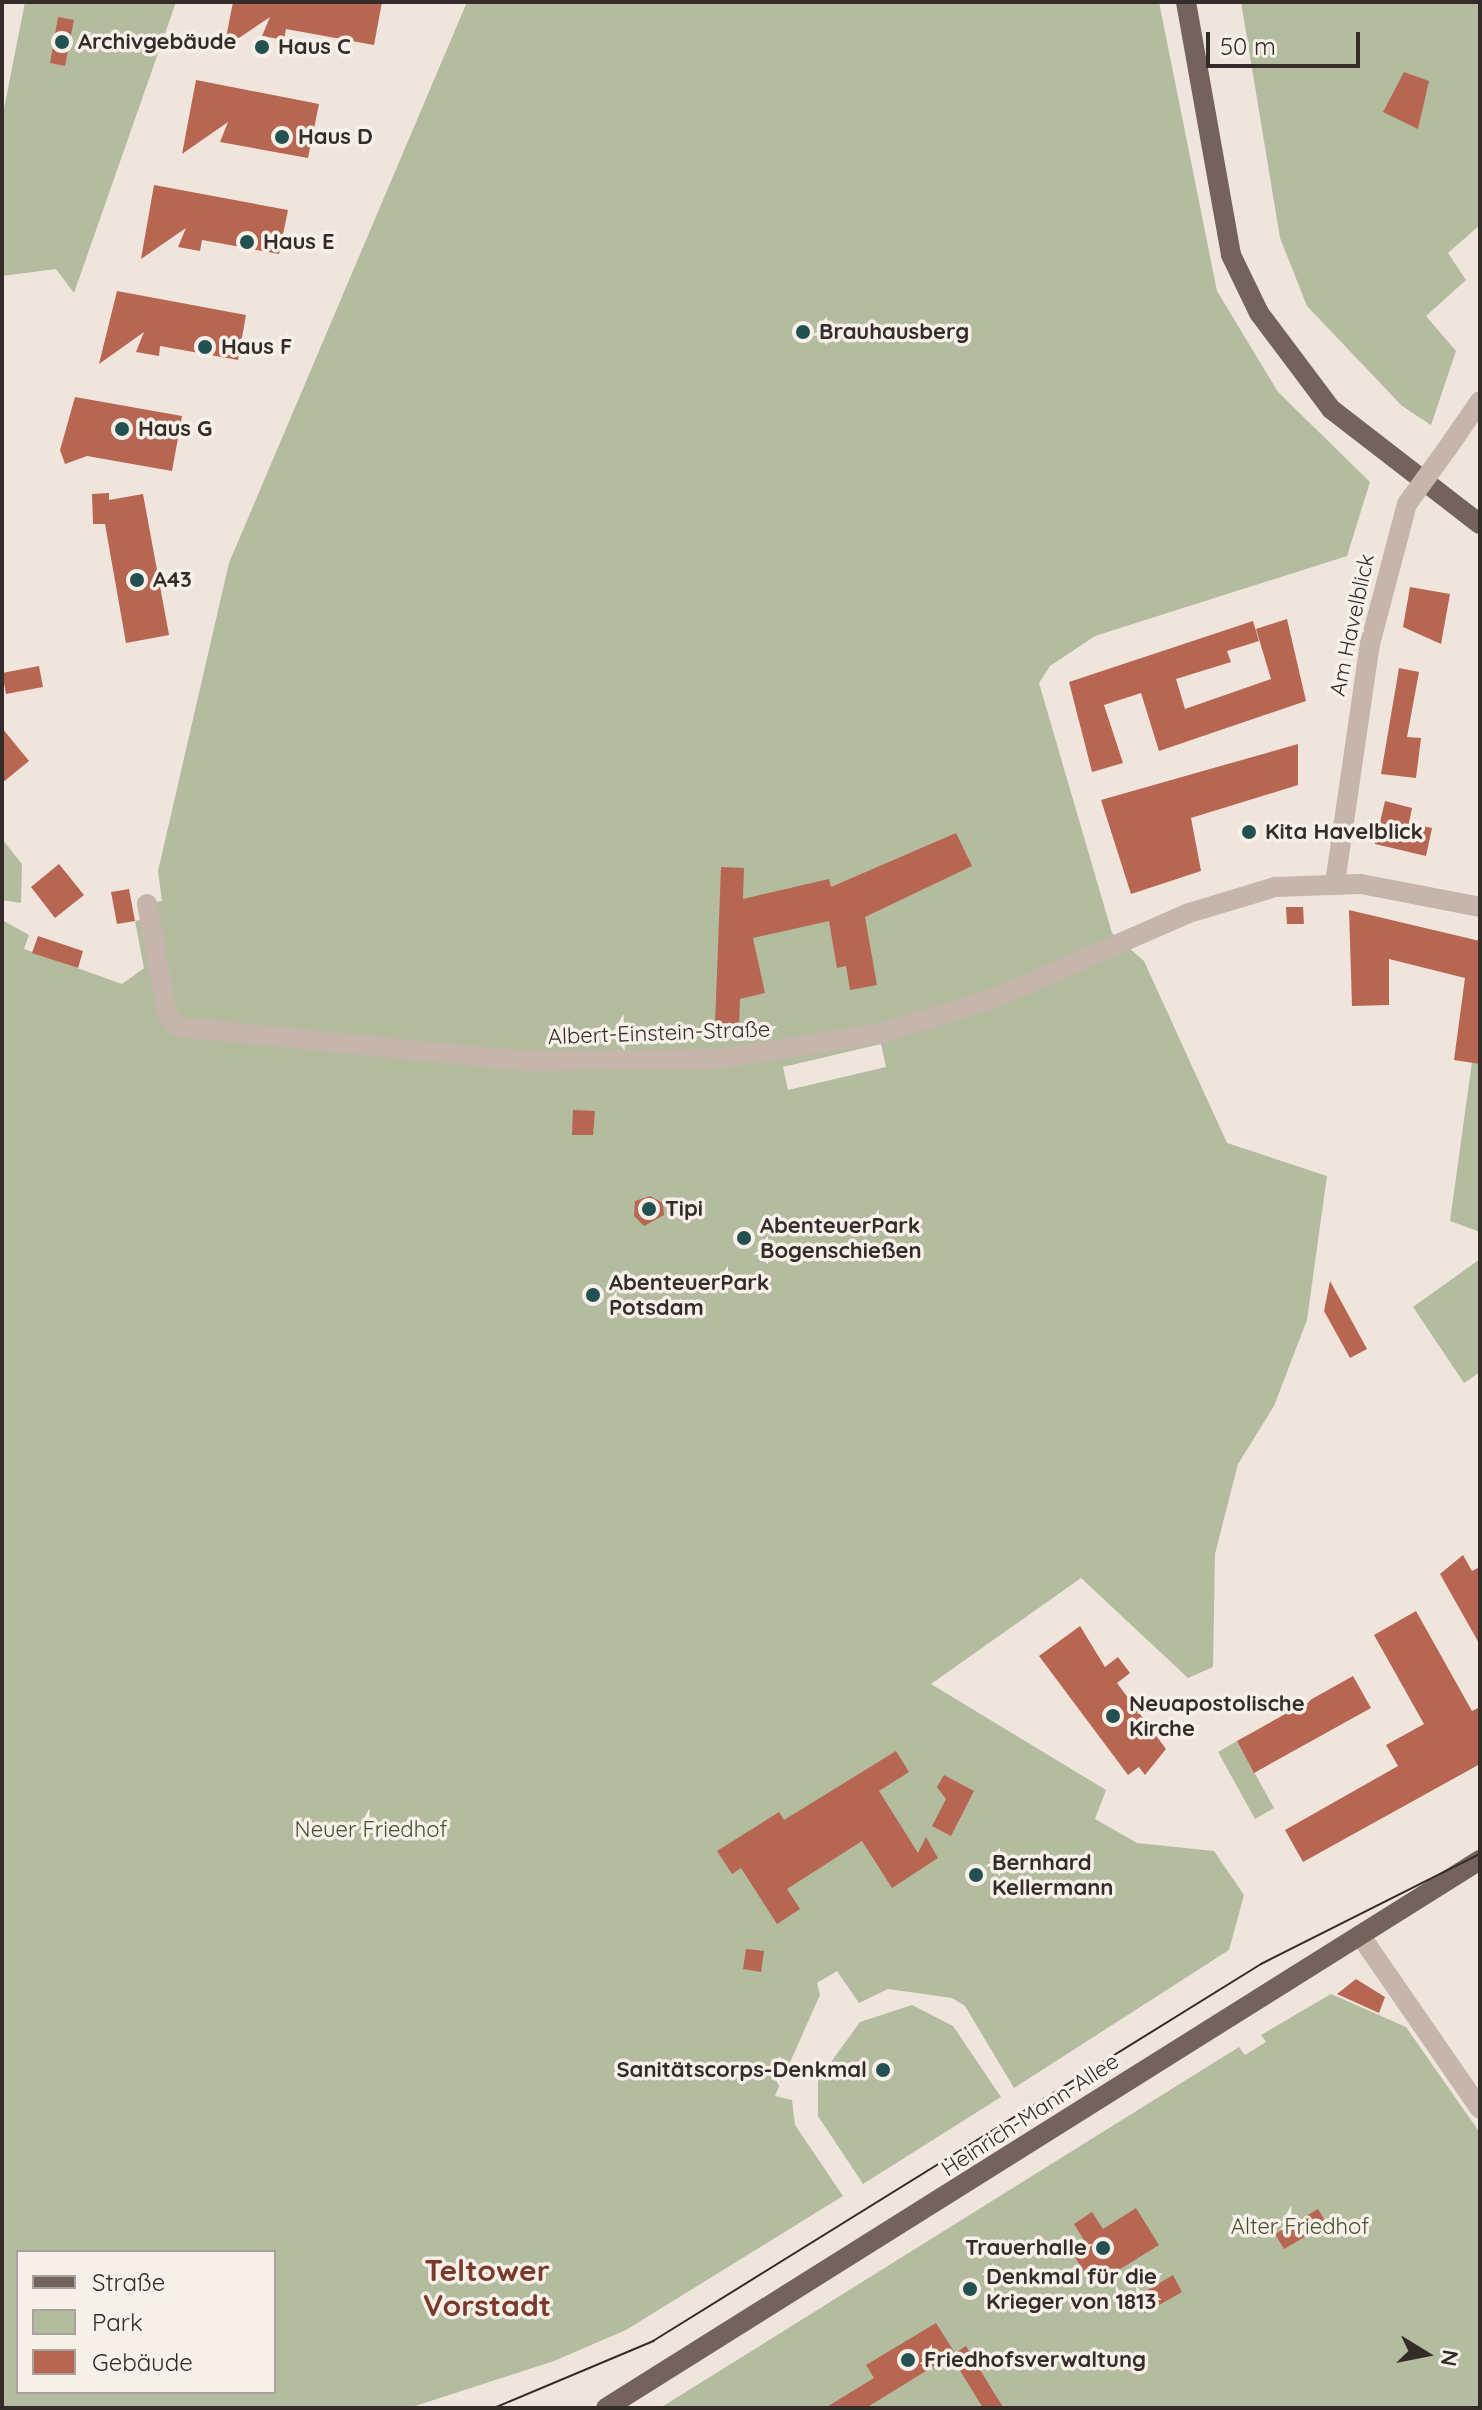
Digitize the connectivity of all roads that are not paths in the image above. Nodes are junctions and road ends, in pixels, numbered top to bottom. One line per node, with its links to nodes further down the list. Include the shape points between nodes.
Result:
1 (1186, 2): 3 (main road, via 1231,255 1259,313 1331,409)
2 (1480, 401): 4 (street, Am Havelblick, bridge, via 1407,504 1370,644)
3 (1480, 524)
4 (1335, 883): 5 (street, Albert-Einstein-Straße, via 1217,902 995,998 883,1033 763,1055 616,1062 414,1055 178,1027 167,1014); 6 (street, Albert-Einstein-Straße)
5 (147, 904)
6 (1480, 907)
7 (1480, 1860): 8 (main road, Heinrich-Mann-Allee)
8 (1360, 1935): 9 (street); 10 (main road, Heinrich-Mann-Allee)
9 (1480, 2109)
10 (606, 2408)

